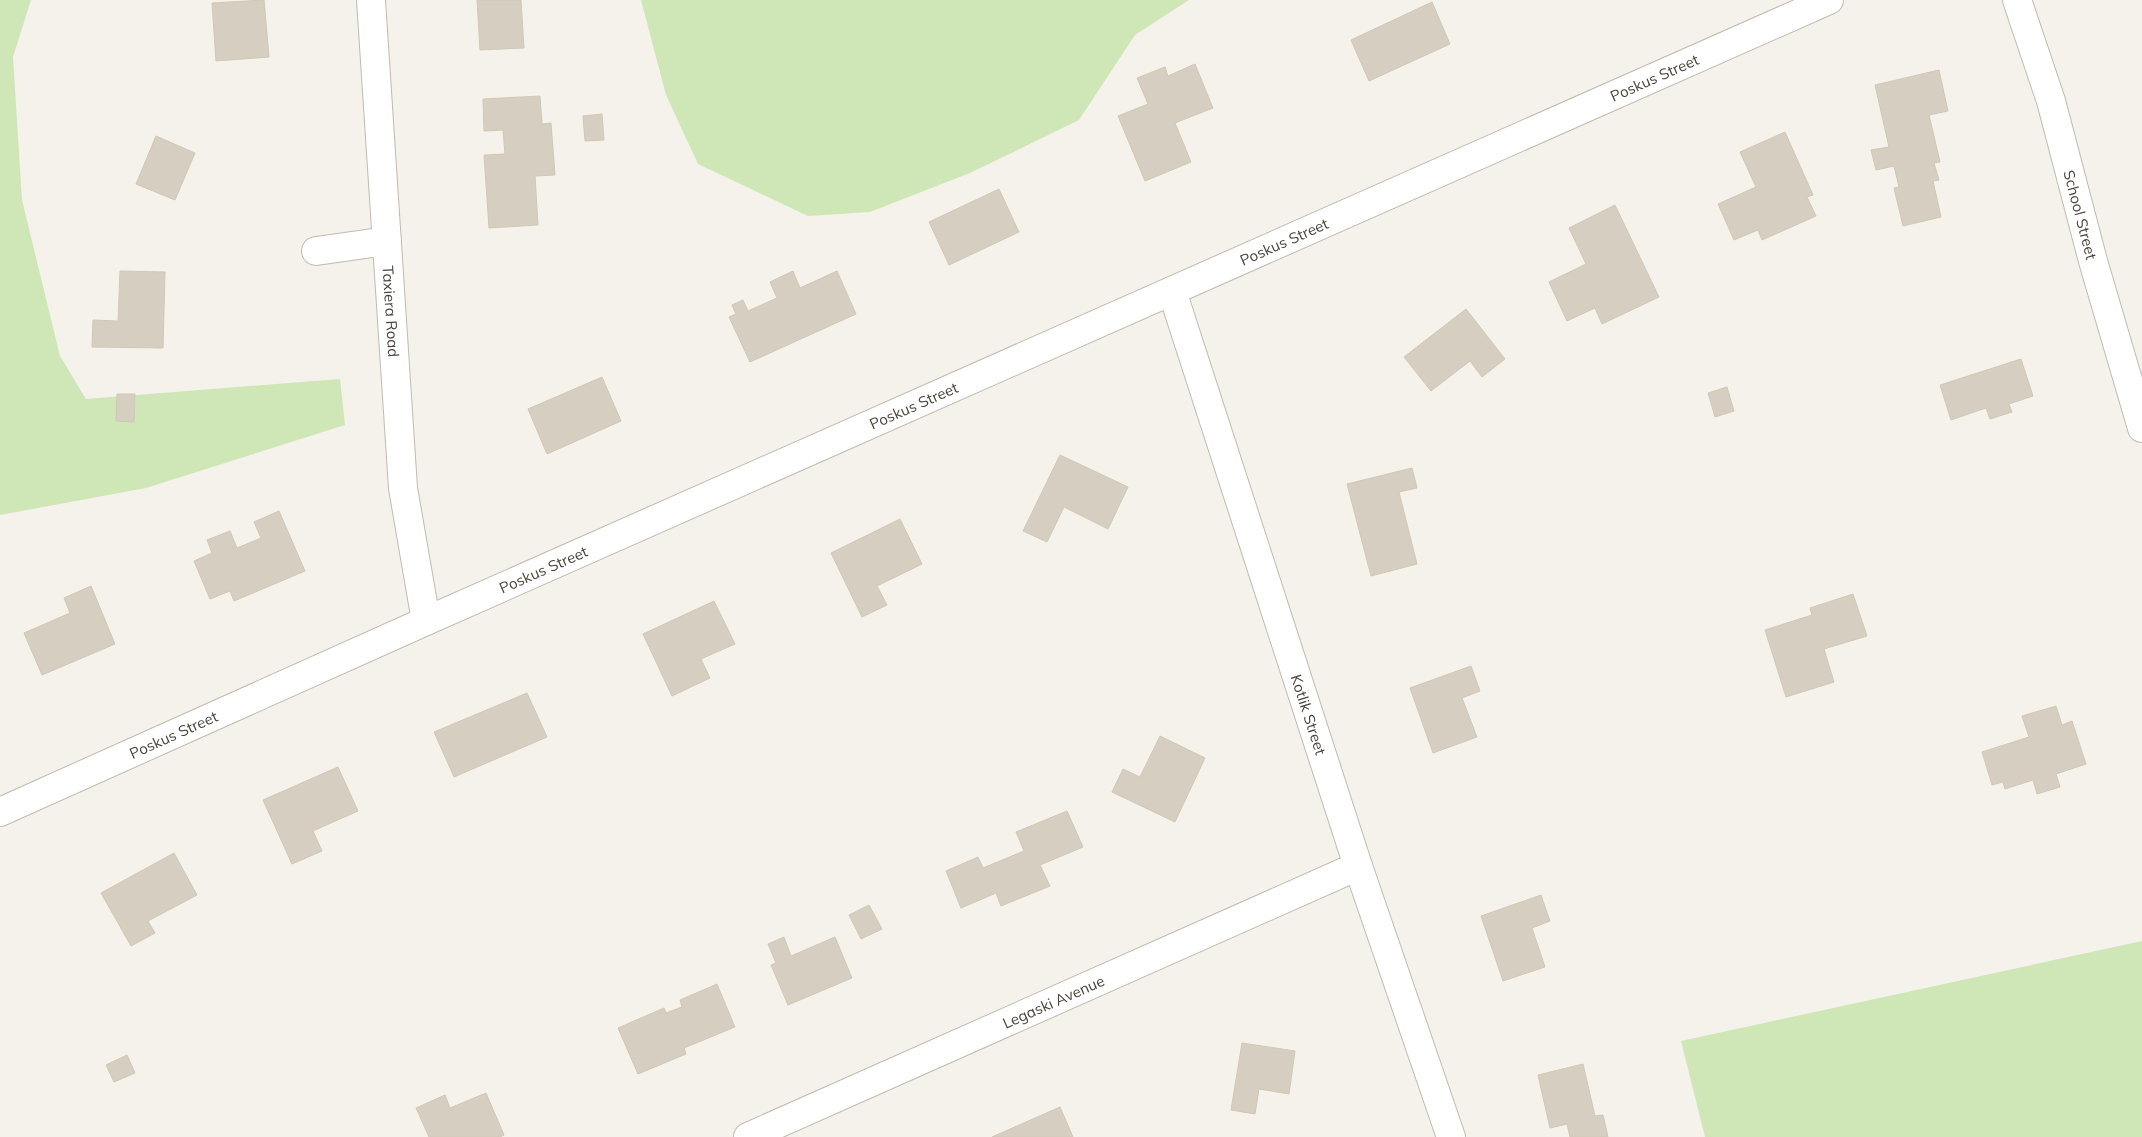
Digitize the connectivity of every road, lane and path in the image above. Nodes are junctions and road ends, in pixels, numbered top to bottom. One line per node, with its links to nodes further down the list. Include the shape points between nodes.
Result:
1 (371, 0): 4 (street, Taxiera Road)
2 (1829, 0): 6 (street, Poskus Street)
3 (2017, 0): 7 (street, School Street, via 2052,102 2093,261)
4 (387, 241): 5 (street); 8 (street, Taxiera Road, via 403,488)
5 (316, 251)
6 (1172, 291): 8 (street, Poskus Street); 10 (street, Kotlik Street)
7 (2142, 428)
8 (426, 621): 9 (street, Poskus Street)
9 (0, 812)
10 (1358, 866): 11 (street, Legaski Avenue); 12 (street, Kotlik Street)
11 (748, 1137)
12 (1451, 1137)

